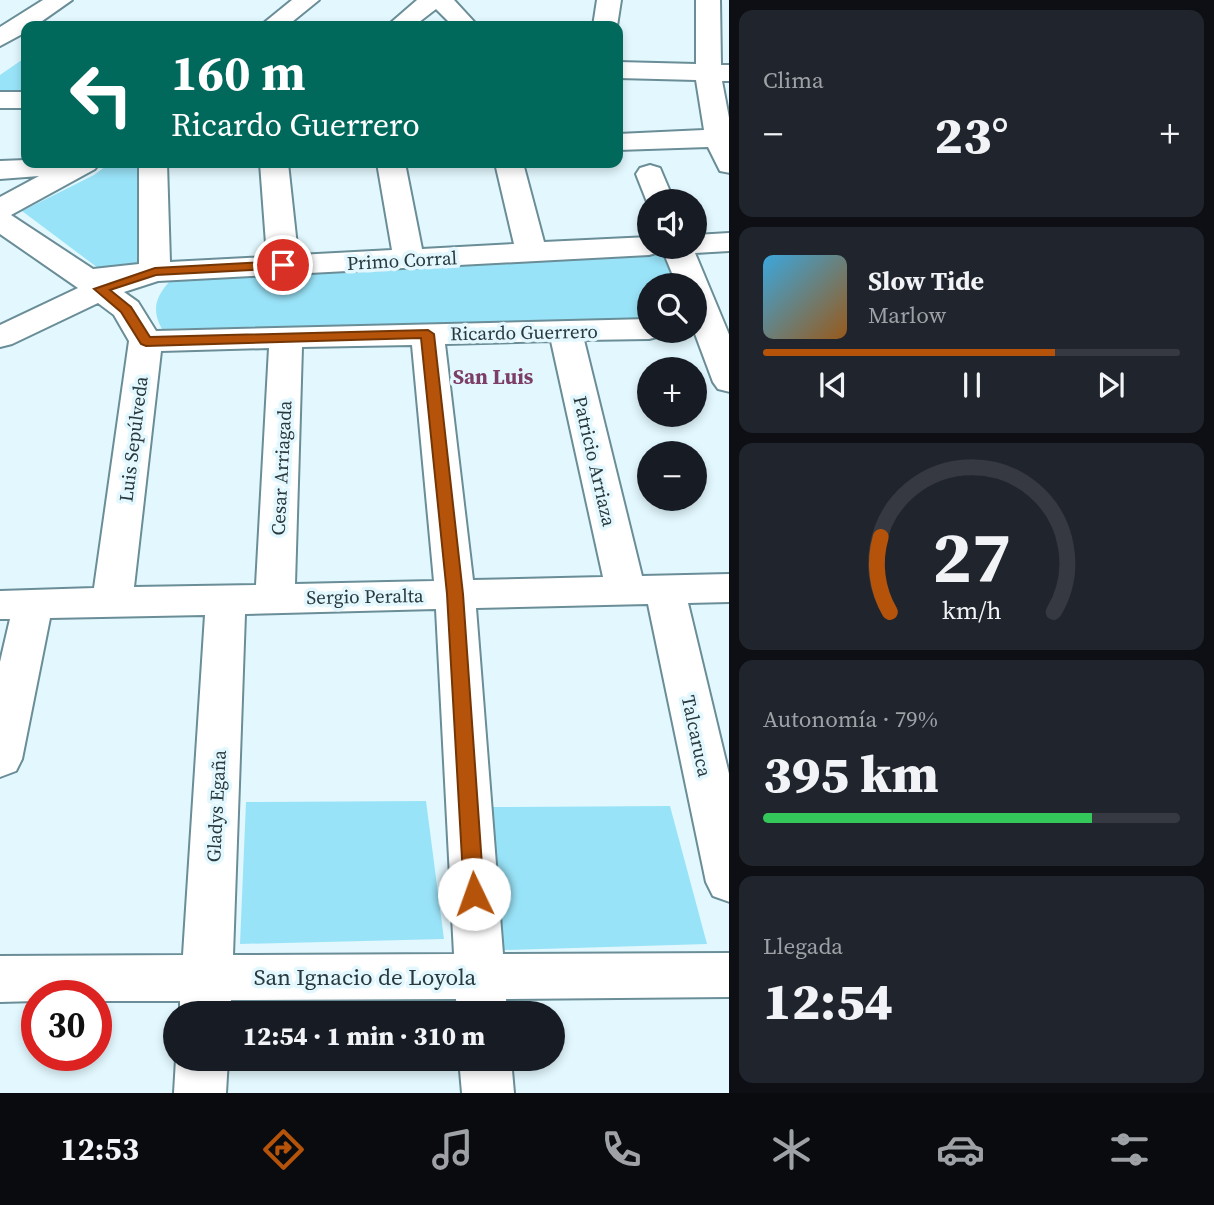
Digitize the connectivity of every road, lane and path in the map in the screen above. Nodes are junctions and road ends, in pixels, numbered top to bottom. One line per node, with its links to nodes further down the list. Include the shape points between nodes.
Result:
1 (60, 0): 7 (street)
2 (307, 0): 8 (street)
3 (432, 0): 9 (street)
4 (441, 0): 10 (street)
5 (609, 0): 11 (street)
6 (708, 0): 15 (street)
7 (37, 21)
8 (279, 21)
9 (405, 21)
10 (462, 21)
11 (606, 21)
12 (21, 29): 13 (street)
13 (0, 38)
14 (623, 70): 15 (street)
15 (719, 73): 18 (street)
16 (0, 100): 17 (street)
17 (21, 100)
18 (717, 138): 19 (street); 20 (street)
19 (623, 142)
20 (729, 165)
21 (28, 168): 27 (street)
22 (76, 168): 30 (street)
23 (153, 168): 38 (street)
24 (274, 168): 37 (street)
25 (392, 168): 36 (street)
26 (510, 168): 35 (street)
27 (0, 170)
28 (650, 174): 29 (street)
29 (656, 189)
30 (0, 209)
31 (0, 221): 39 (street)
32 (729, 242): 33 (street)
33 (707, 243)
34 (637, 247): 35 (street, Primo Corral)
35 (532, 253): 36 (street, Primo Corral)
36 (409, 260): 37 (street, Primo Corral)
37 (283, 265): 38 (street, Primo Corral)
38 (155, 272): 39 (street, Primo Corral)
39 (94, 284): 43 (street, Primo Corral); 46 (street, via 127,310)
40 (637, 329): 41 (street, Ricardo Guerrero)
41 (565, 331): 42 (street, Ricardo Guerrero); 49 (street, Patricio Arriaza)
42 (428, 334): 45 (street, Ricardo Guerrero); 50 (street)
43 (0, 337)
44 (707, 337): 47 (street)
45 (286, 338): 46 (street, Ricardo Guerrero); 51 (street, Cesar Arriagada)
46 (146, 341): 53 (street, Luis Sepúlveda)
47 (729, 382)
48 (729, 588): 49 (street, Sergio Peralta)
49 (645, 590): 50 (street, Sergio Peralta); 56 (street, Talcaruca)
50 (455, 594): 51 (street, Sergio Peralta); 59 (street)
51 (275, 597): 52 (street, Sergio Peralta)
52 (226, 599): 53 (street, Sergio Peralta); 60 (street, Gladys Egaña)
53 (112, 602): 54 (street, Sergio Peralta)
54 (17, 605): 55 (street)
55 (0, 759)
56 (729, 882)
57 (729, 975): 59 (street, San Ignacio de Loyola)
58 (0, 979): 60 (street, San Ignacio de Loyola)
59 (480, 995): 60 (street, San Ignacio de Loyola)
60 (206, 996)
61 (201, 1071): 63 (street)
62 (486, 1071): 64 (street)
63 (200, 1093)
64 (488, 1093)

